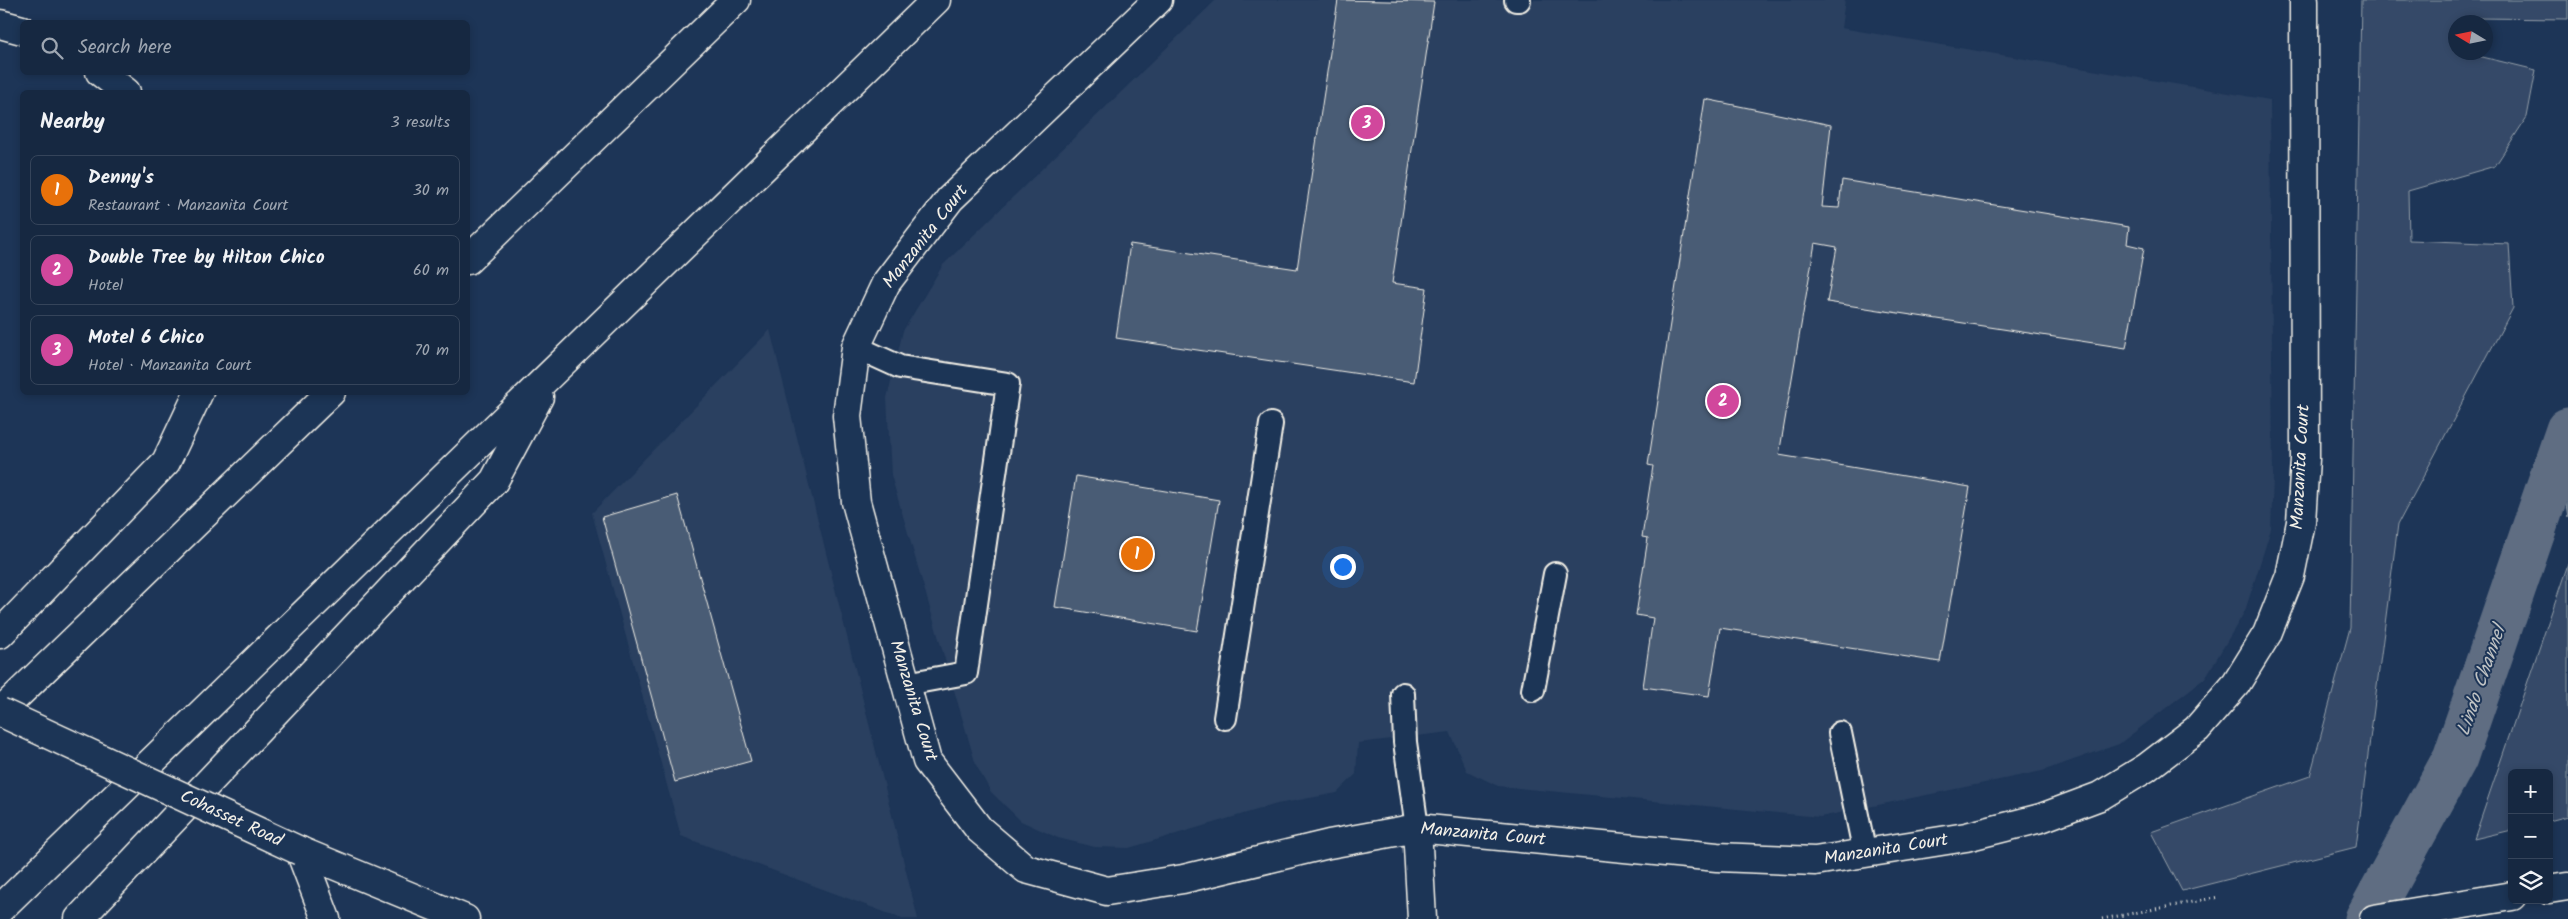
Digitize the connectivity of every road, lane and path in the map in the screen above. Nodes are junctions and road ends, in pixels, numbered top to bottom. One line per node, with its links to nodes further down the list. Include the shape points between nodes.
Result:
1 (736, 0): 9 (main road)
2 (936, 0): 11 (main road)
3 (1158, 0): 10 (main road, Manzanita Court, via 950,199 886,283)
4 (2304, 0): 25 (main road, Manzanita Court, via 2305,460 2301,522 2290,576 2267,634 2236,684 2197,729 2146,768 2100,796 2041,818 1976,834)
5 (0, 24): 6 (main road)
6 (20, 29)
7 (104, 75): 8 (main road)
8 (123, 90)
9 (470, 258)
10 (856, 347): 17 (main road, Manzanita Court, via 848,416 856,502); 17 (lane, via 900,367 1008,384 966,673)
11 (551, 375): 30 (main road); 31 (main road, via 494,481)
12 (198, 395): 16 (main road, via 166,462)
13 (328, 395): 20 (main road)
14 (1270, 424): 21 (lane)
15 (1555, 574): 18 (lane)
16 (0, 634)
17 (906, 684): 23 (main road, Manzanita Court, via 927,761 979,829 1026,870 1107,890 1183,878 1329,844)
18 (1533, 690)
19 (1403, 694): 23 (lane, via 1405,742)
20 (0, 712): 24 (main road, Cohasset Road, bridge)
21 (1225, 718)
22 (1840, 733): 25 (lane)
23 (1417, 828): 25 (main road, Manzanita Court, via 1764,860 1814,861); 34 (main road)
24 (300, 851): 32 (main road); 33 (main road, Cohasset Road)
25 (1865, 854)
26 (2568, 886): 27 (main road)
27 (2553, 888)
28 (2220, 897): 35 (path)
29 (2508, 897): 36 (main road)
30 (0, 909)
31 (79, 919)
32 (326, 919)
33 (464, 919)
34 (1422, 919)
35 (2102, 919)
36 (2374, 919)

